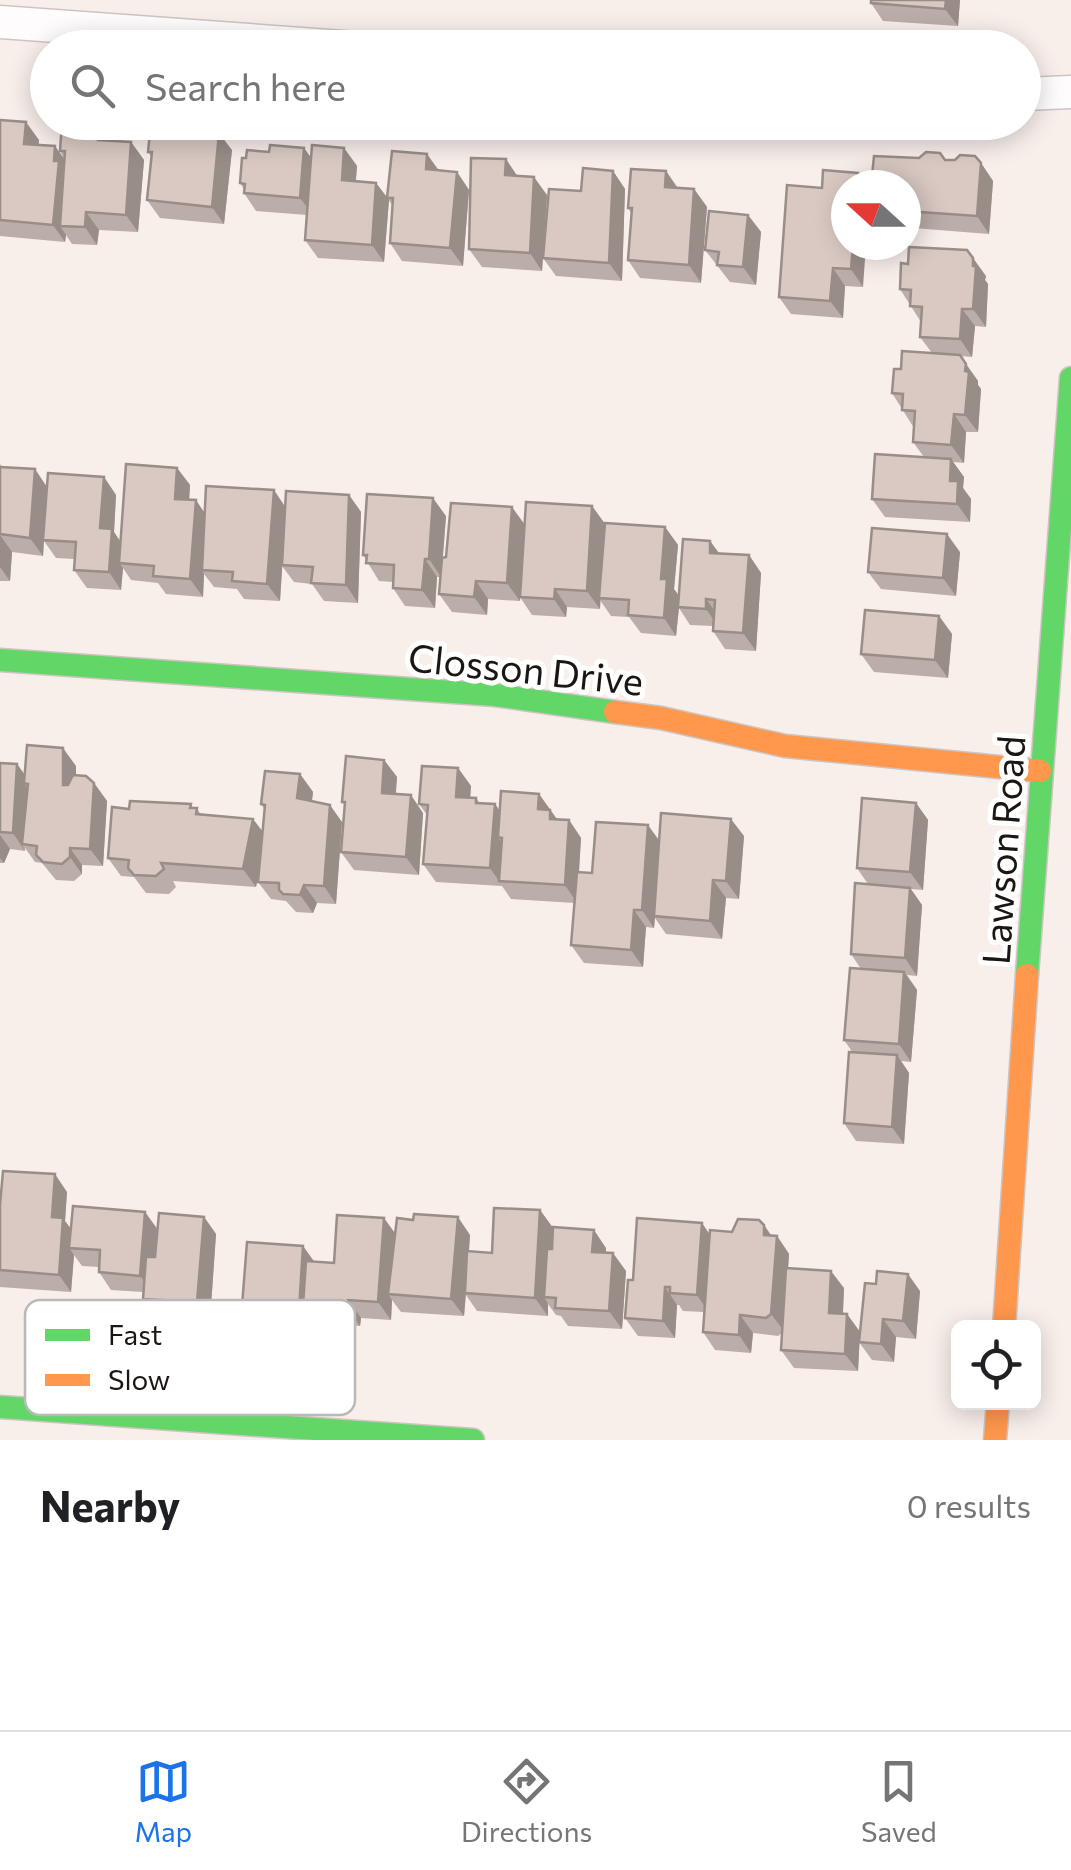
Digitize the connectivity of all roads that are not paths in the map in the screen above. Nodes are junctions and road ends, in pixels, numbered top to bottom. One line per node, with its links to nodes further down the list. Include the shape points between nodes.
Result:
1 (0, 22): 2 (street)
2 (110, 30)
3 (1071, 92): 4 (street)
4 (1041, 93)
5 (1071, 378): 7 (street, Lawson Road)
6 (0, 660): 7 (street, Closson Drive, via 532,699 785,746)
7 (1040, 771): 8 (street, Lawson Road)
8 (1005, 1320)
9 (0, 1407): 10 (street)
10 (25, 1409)
11 (997, 1410): 14 (street)
12 (115, 1415): 13 (street)
13 (473, 1440)
14 (994, 1440)

